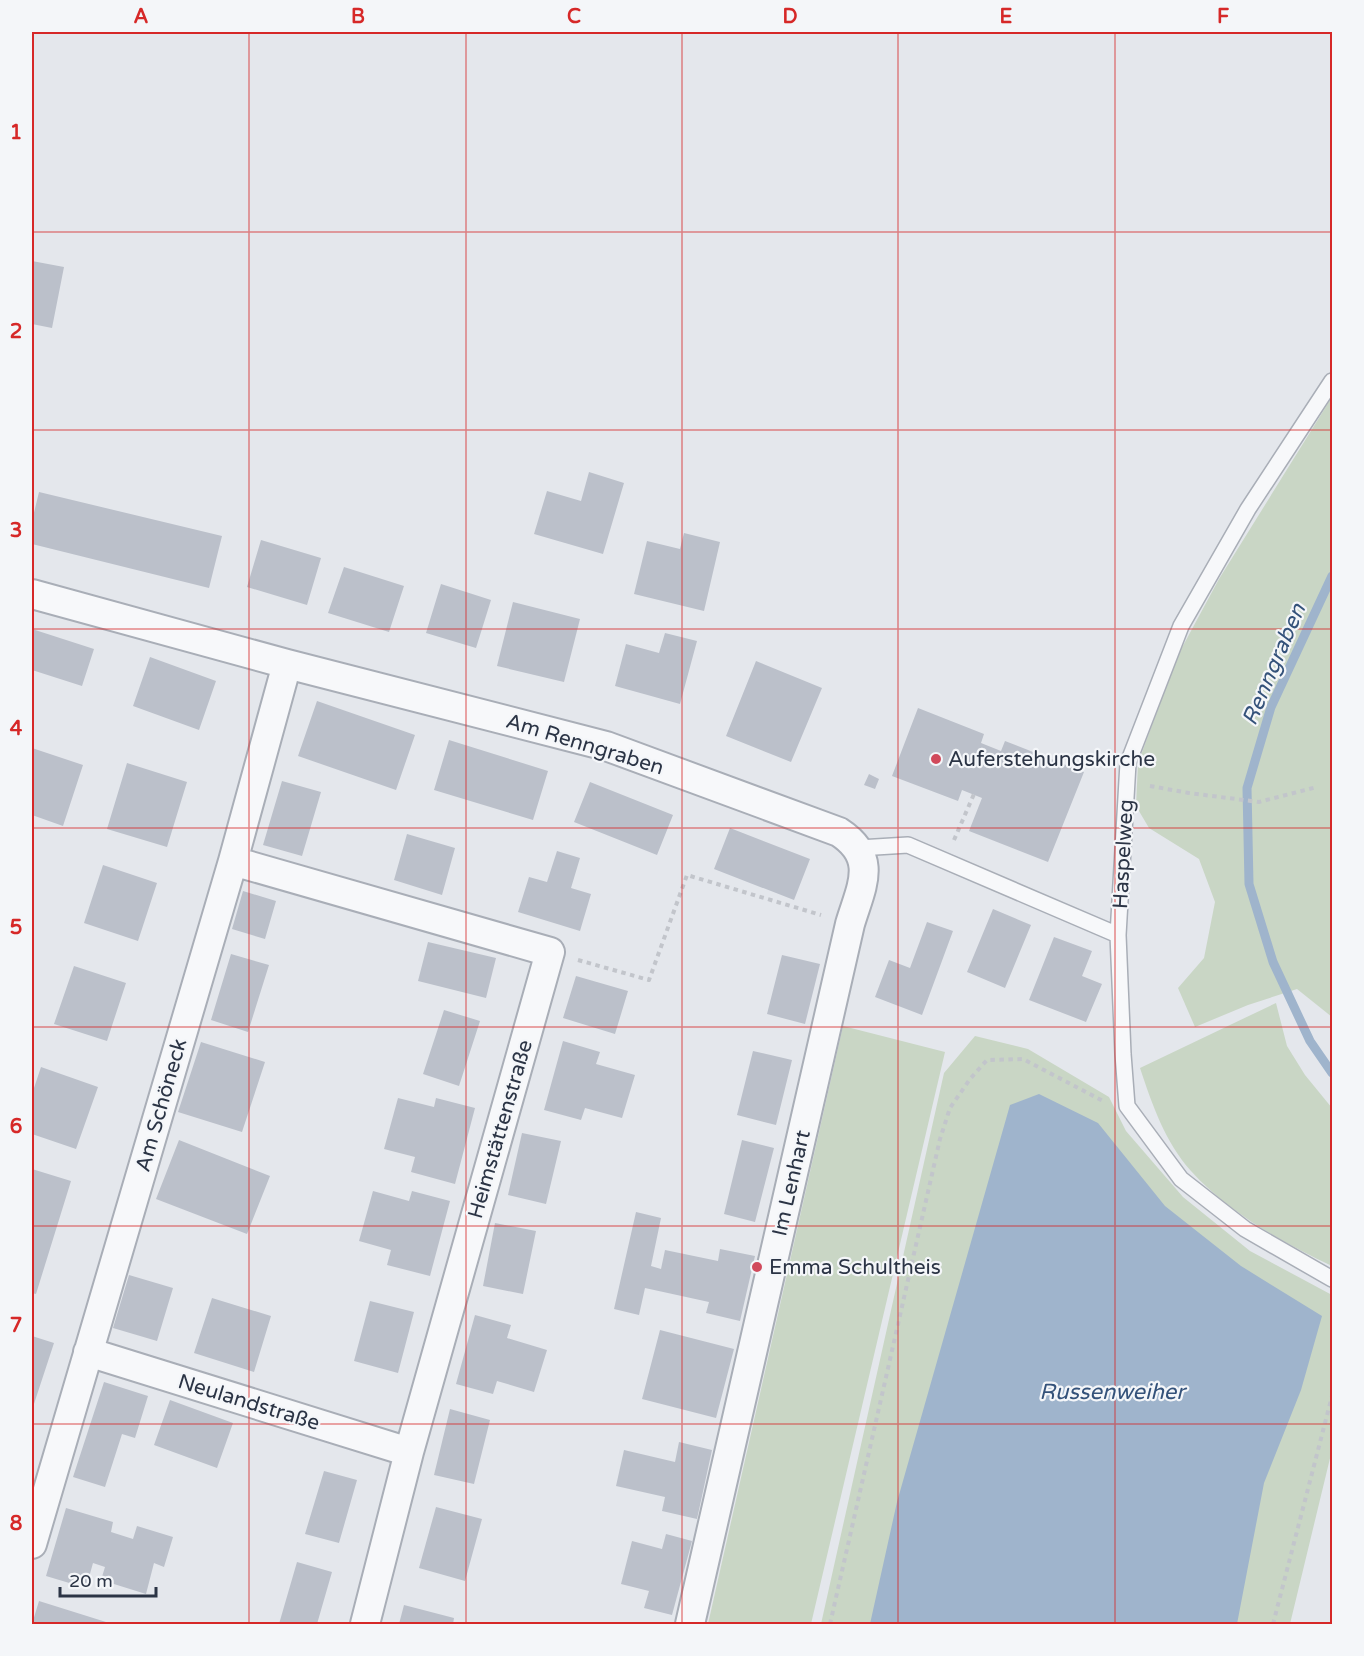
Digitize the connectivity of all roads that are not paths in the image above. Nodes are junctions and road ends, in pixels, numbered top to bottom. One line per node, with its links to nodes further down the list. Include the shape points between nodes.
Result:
1 (1332, 381): 6 (lane, Haspelweg, via 1248,509 1181,626 1128,763)
2 (32, 594): 3 (street, Am Renngraben)
3 (287, 664): 4 (street, Am Renngraben, via 606,746 839,831); 5 (street, Am Schöneck)
4 (859, 849): 6 (lane, via 908,845); 12 (street, Im Lenhart, via 864,874)
5 (233, 861): 8 (street, Am Schöneck); 9 (street, Heimstättenstraße, via 550,952)
6 (1118, 935): 7 (lane, Haspelweg, via 1127,1106 1181,1179 1245,1229)
7 (1332, 1279)
8 (88, 1352): 9 (street, Neulandstraße); 10 (street, Am Schöneck)
9 (410, 1452): 11 (street, Heimstättenstraße)
10 (32, 1544)
11 (365, 1624)
12 (690, 1624)

